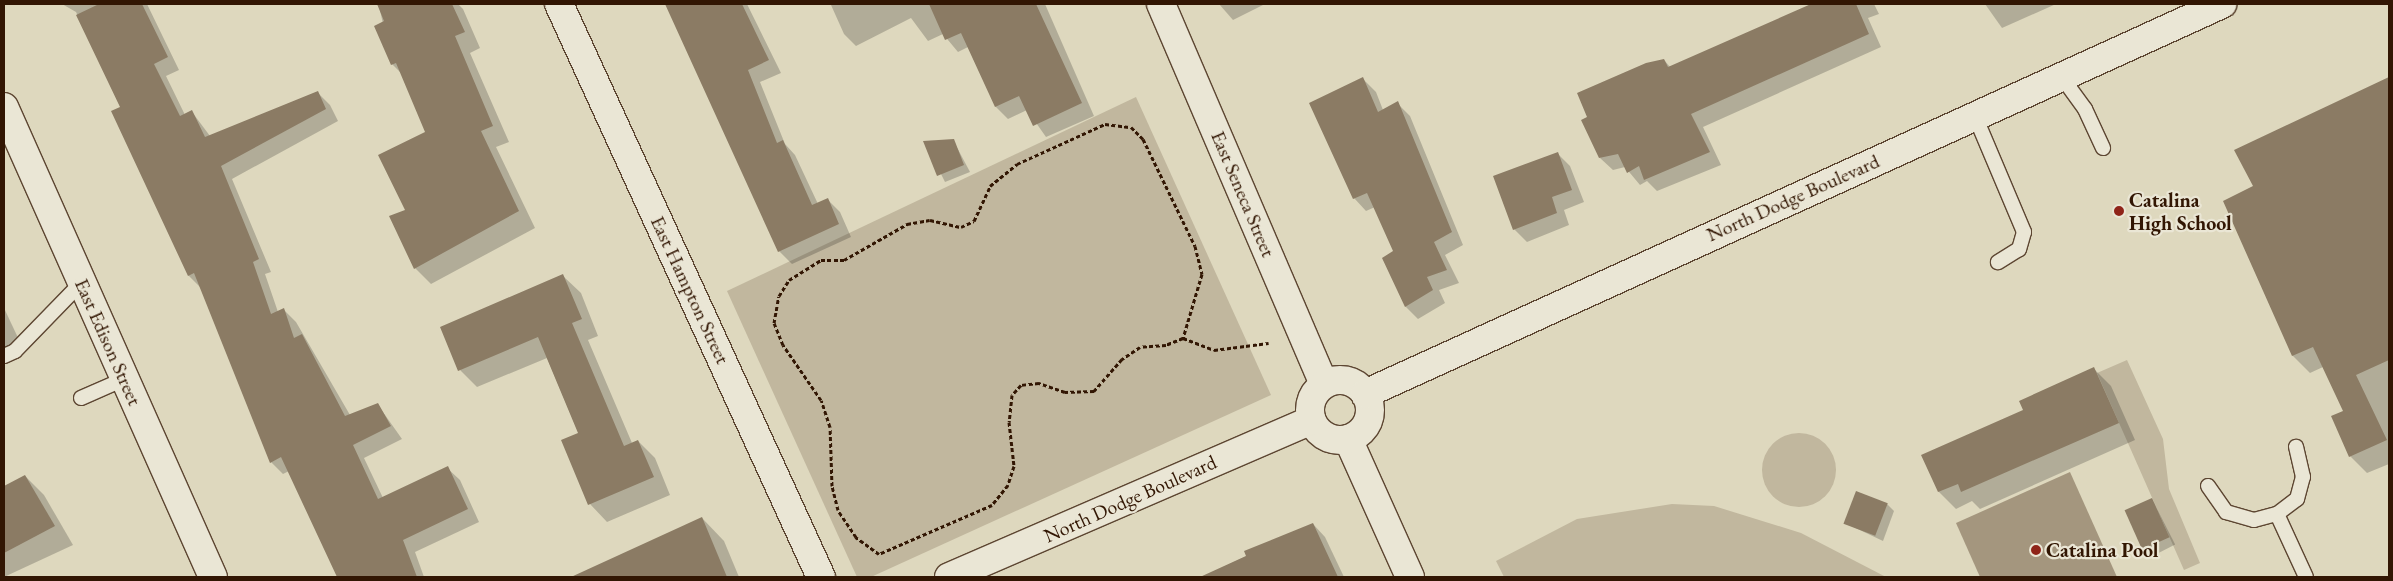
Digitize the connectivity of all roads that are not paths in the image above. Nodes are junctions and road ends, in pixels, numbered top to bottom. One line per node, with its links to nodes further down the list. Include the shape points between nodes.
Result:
1 (558, 4): 21 (street, East Hampton Street)
2 (1161, 4): 12 (street, East Seneca Street)
3 (2222, 4): 4 (street, North Dodge Boulevard)
4 (2061, 76): 6 (street, North Dodge Boulevard); 7 (lane, via 2085,109)
5 (4, 107): 9 (street, East Edison Street)
6 (1975, 116): 8 (lane, via 2024,232 2019,249); 13 (street, North Dodge Boulevard)
7 (2102, 148)
8 (1998, 262)
9 (82, 282): 10 (lane, via 15,350); 11 (street, East Edison Street)
10 (4, 356)
11 (124, 379): 14 (lane); 20 (street, East Edison Street)
12 (1324, 384): 13 (street, via 1348,380); 15 (street, via 1309,405)
13 (1365, 394): 16 (street, via 1368,420)
14 (81, 398)
15 (1311, 420): 16 (street, via 1329,438); 22 (street, North Dodge Boulevard)
16 (1348, 439): 23 (street)
17 (2296, 447): 19 (lane, via 2303,477 2297,499)
18 (2208, 486): 19 (lane, via 2226,512 2254,520)
19 (2277, 514): 24 (lane)
20 (213, 577)
21 (821, 577)
22 (949, 577)
23 (1410, 577)
24 (2306, 577)

